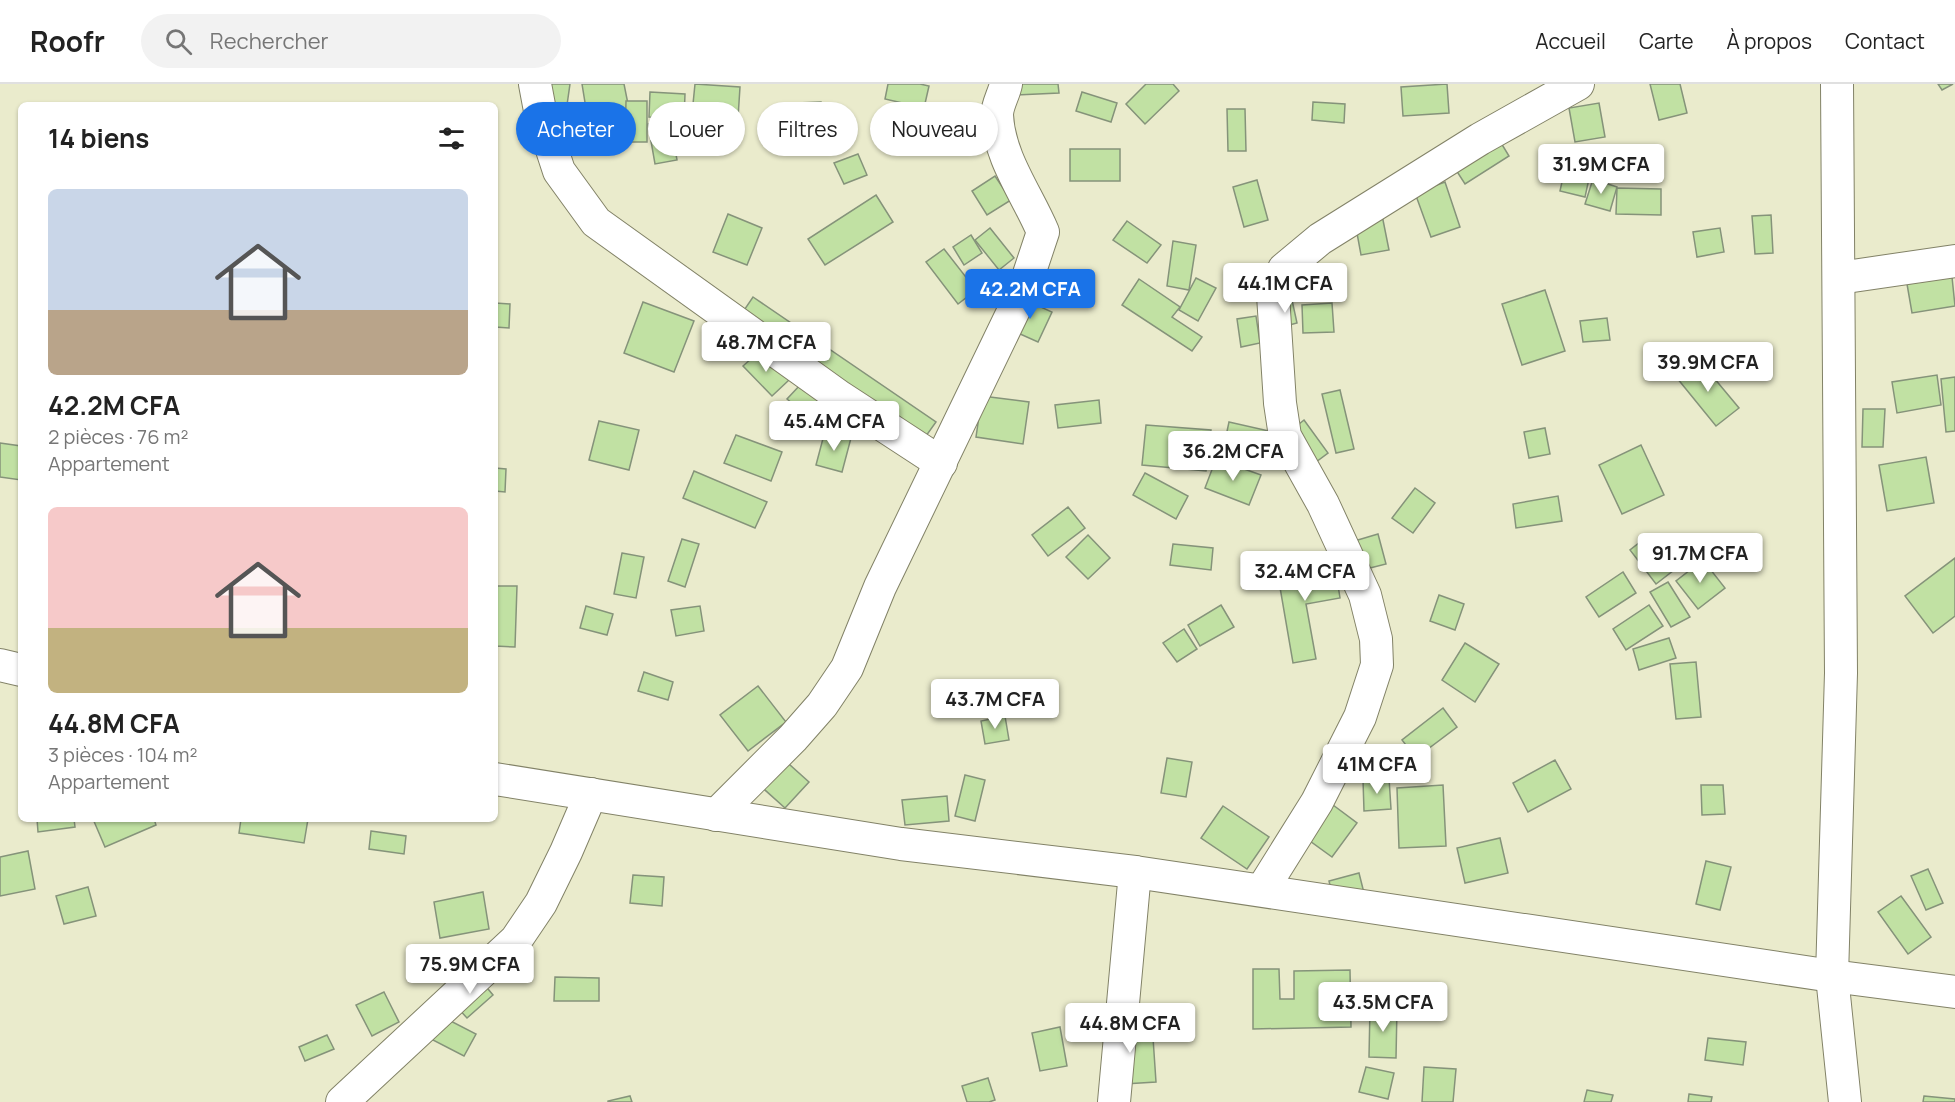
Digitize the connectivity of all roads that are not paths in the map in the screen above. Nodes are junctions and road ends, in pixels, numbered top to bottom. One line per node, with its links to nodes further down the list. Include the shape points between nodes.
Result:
1 (535, 84): 7 (street, via 559,171 596,222 840,397)
2 (1006, 84): 7 (street, via 997,113 1001,138 1013,173 1043,232 1024,289)
3 (1578, 84): 14 (street, via 1320,239 1284,269 1272,295 1285,436 1323,504 1365,595 1376,639 1377,665 1360,717 1323,791)
4 (1838, 84): 6 (street)
5 (1955, 261): 6 (street)
6 (1839, 278): 15 (street, via 1841,673)
7 (941, 463): 12 (street, via 880,588 847,668 793,738)
8 (0, 665): 9 (street)
9 (18, 669)
10 (498, 779): 11 (street)
11 (591, 794): 12 (street); 17 (street, via 541,903 516,940)
12 (716, 815): 13 (street, via 901,844)
13 (1135, 872): 14 (street); 18 (street)
14 (1262, 890): 15 (street)
15 (1832, 976): 16 (street); 19 (street)
16 (1955, 992)
17 (342, 1102)
18 (1114, 1102)
19 (1845, 1102)

